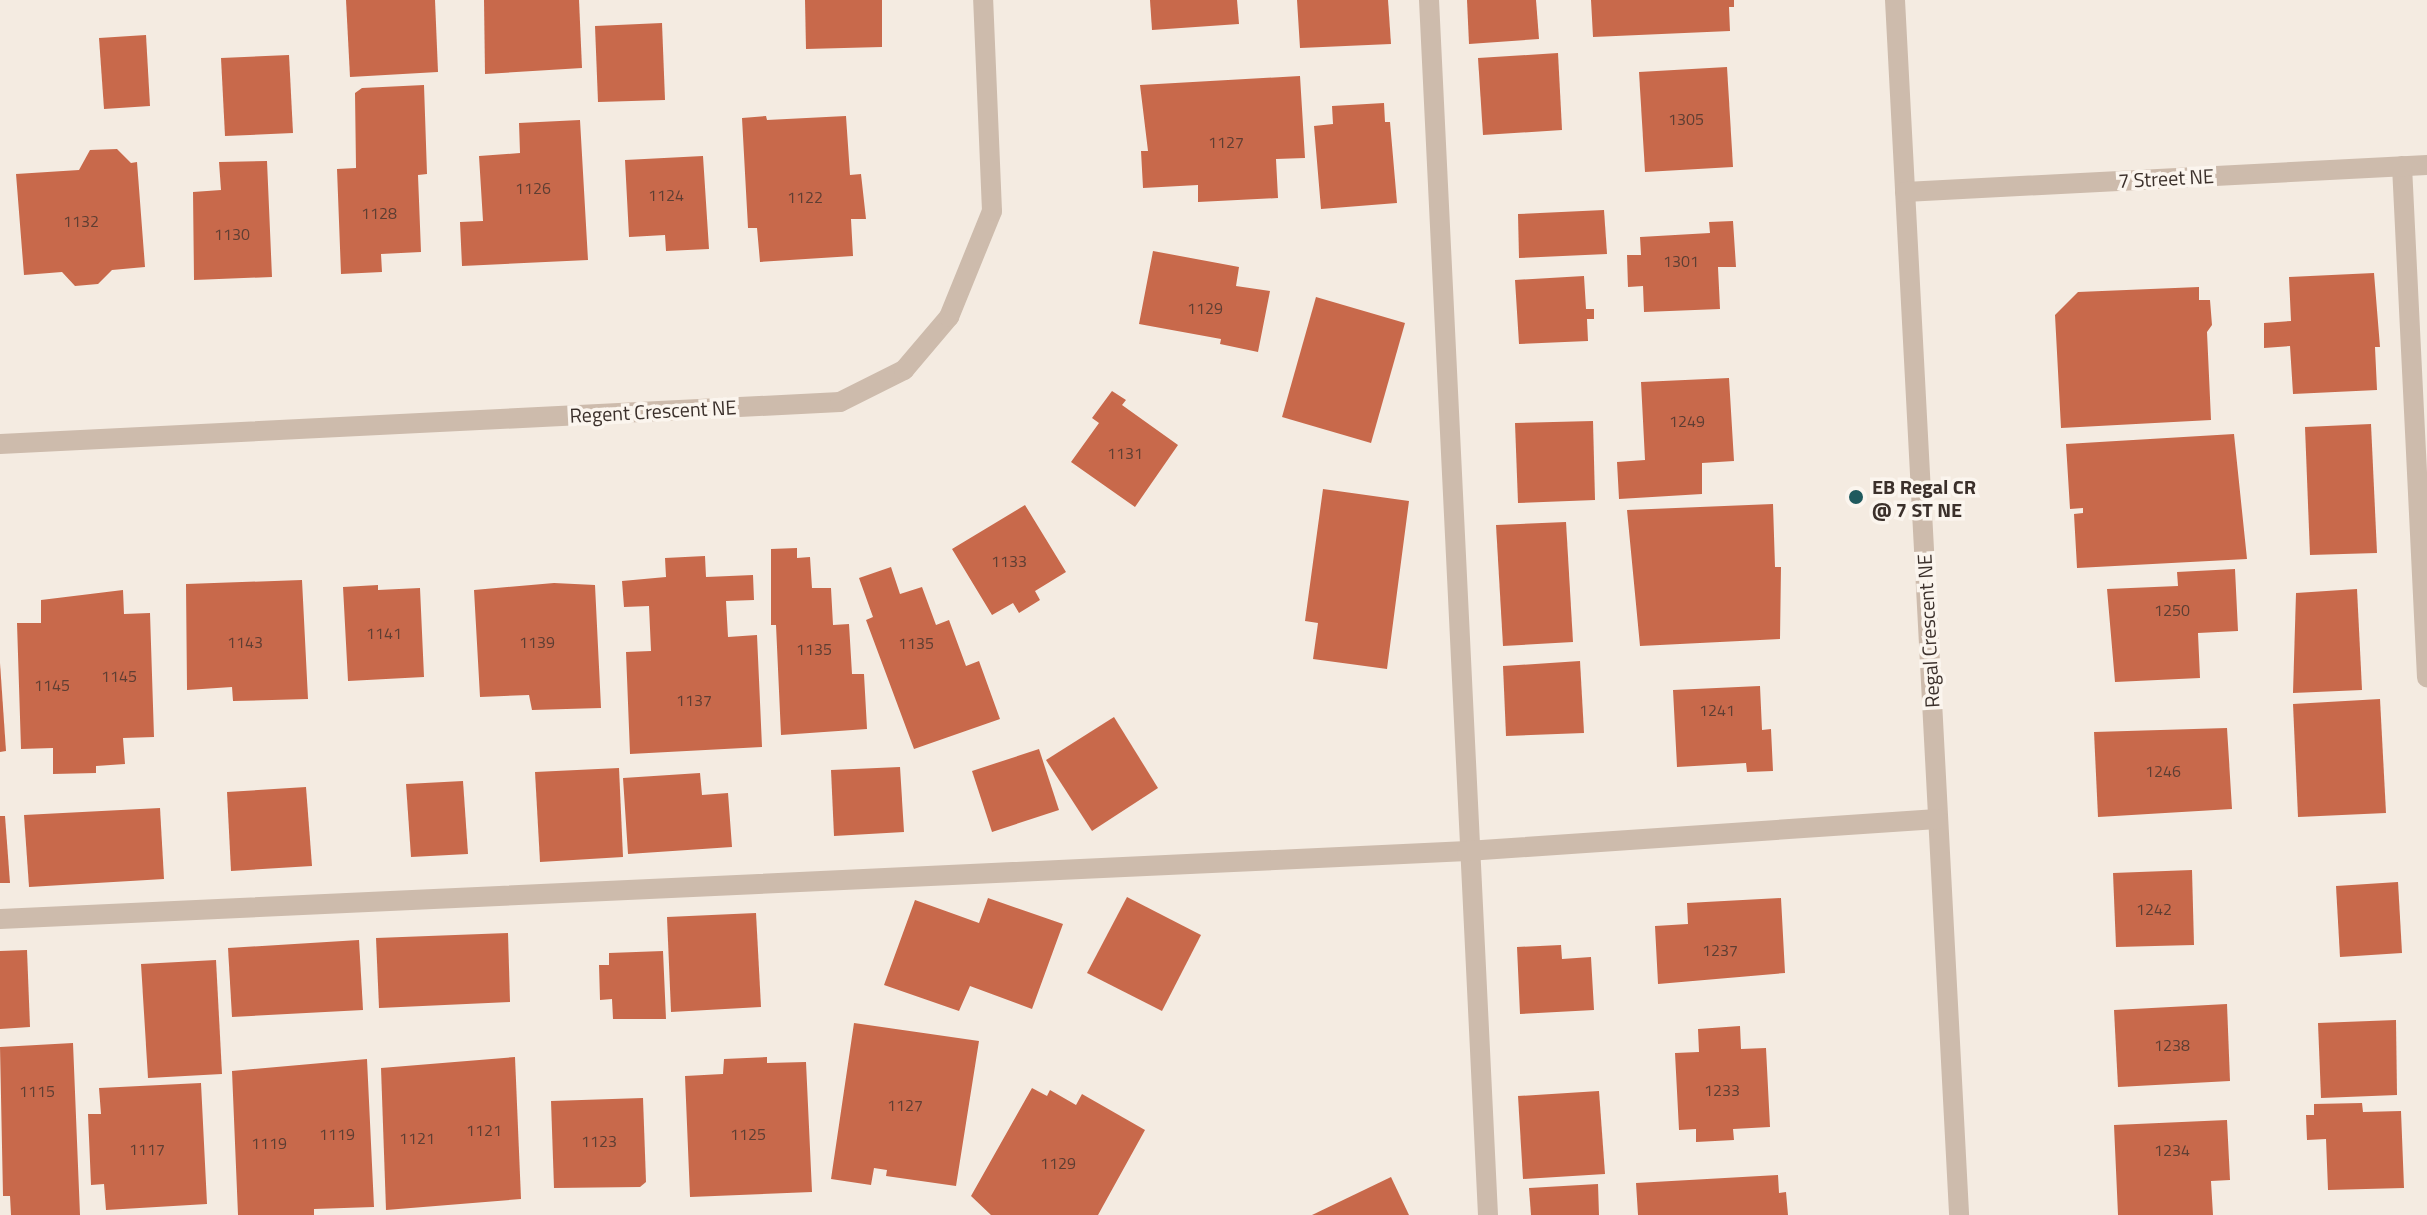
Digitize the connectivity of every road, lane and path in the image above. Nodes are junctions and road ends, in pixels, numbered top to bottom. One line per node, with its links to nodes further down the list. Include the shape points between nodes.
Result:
1 (983, 0): 7 (street, Regent Crescent NE, via 992,211 949,317 904,370 840,402)
2 (1429, 0): 10 (street)
3 (1895, 0): 6 (street, Regal Crescent NE)
4 (2427, 165): 5 (street, 7 Street NE)
5 (2402, 166): 6 (street, 7 Street NE); 8 (street)
6 (1905, 192): 9 (street, Regal Crescent NE)
7 (0, 444)
8 (2427, 677)
9 (1937, 819): 10 (street); 13 (street, Regal Crescent NE)
10 (1467, 851): 11 (street); 12 (street)
11 (0, 919)
12 (1488, 1215)
13 (1959, 1215)

